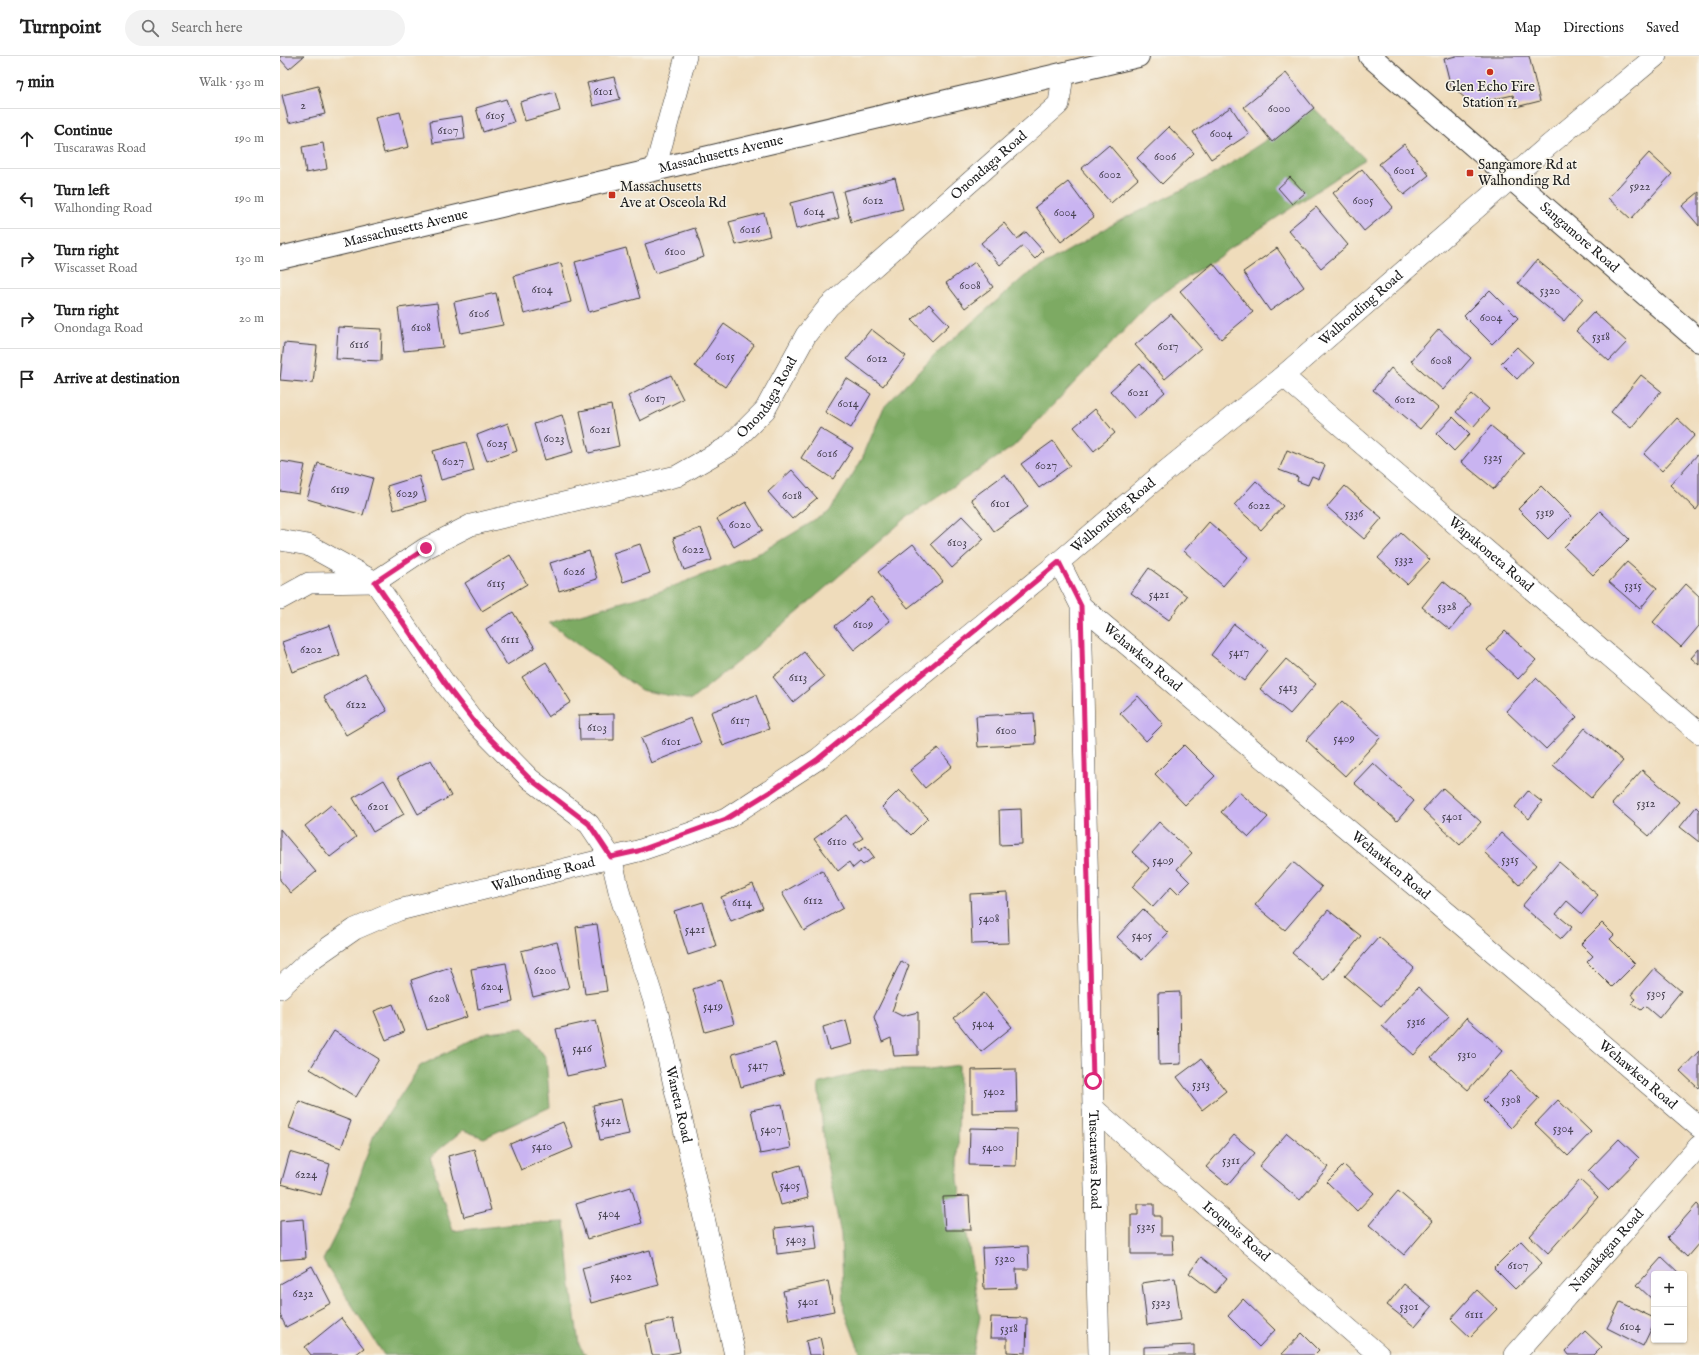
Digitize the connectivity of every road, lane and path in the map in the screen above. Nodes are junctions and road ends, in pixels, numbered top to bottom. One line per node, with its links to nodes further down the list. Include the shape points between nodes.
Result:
1 (686, 56): 6 (street)
2 (1138, 56): 5 (main road, Massachusetts Avenue)
3 (1370, 56): 7 (main road, Sangamore Road)
4 (1656, 56): 7 (street, Walhonding Road)
5 (1063, 74): 6 (main road, Massachusetts Avenue); 13 (street, Onondaga Road, via 1059,104 829,306 806,335 765,410 729,446 677,476 471,525 426,548)
6 (655, 169): 8 (main road, Massachusetts Avenue)
7 (1510, 179): 9 (main road, Sangamore Road); 10 (street, Walhonding Road)
8 (280, 258)
9 (1699, 341)
10 (1283, 376): 12 (street, Walhonding Road); 16 (street, Wapakoneta Road)
11 (280, 540): 13 (street, via 308,545)
12 (1059, 562): 15 (street, Tuscarawas Road); 17 (street, Walhonding Road, via 818,759 770,792 726,819 638,851)
13 (375, 582): 14 (street, via 309,583); 17 (street, via 476,724 530,779 589,824)
14 (280, 599)
15 (1081, 606): 19 (street, Tuscarawas Road); 20 (street, Wehawken Road)
16 (1699, 733)
17 (611, 857): 18 (street, Walhonding Road, via 399,910 355,930 309,961); 22 (street, Waneta Road, via 620,895 658,1014)
18 (280, 988)
19 (1093, 1108): 23 (street, Tuscarawas Road); 24 (street, Iroquois Road)
20 (1699, 1126)
21 (1699, 1146): 25 (street, Namakagan Road)
22 (735, 1355)
23 (1099, 1355)
24 (1379, 1355)
25 (1515, 1355)

